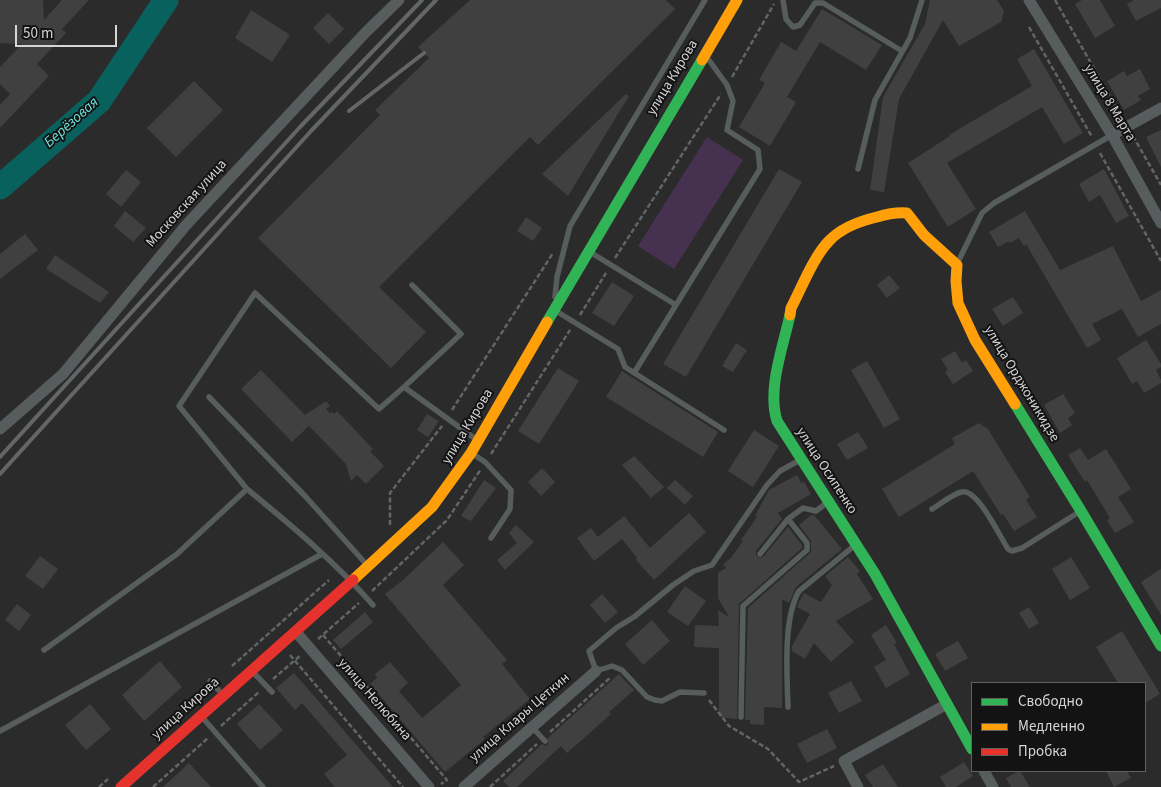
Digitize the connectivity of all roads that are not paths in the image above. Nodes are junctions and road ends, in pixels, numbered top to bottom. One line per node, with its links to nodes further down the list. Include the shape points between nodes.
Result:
1 (399, 0): 21 (street, Московская улица, via 187,224 63,374)
2 (705, 0): 17 (lane, via 570,226 557,277)
3 (737, 0): 8 (street, улица Кирова)
4 (783, 0): 7 (lane, via 786,19 793,27 800,26 815,3 823,3)
5 (922, 0): 7 (lane, via 910,38)
6 (1029, 0): 10 (street, улица 8 Марта)
7 (902, 51): 11 (lane, via 875,100)
8 (704, 54): 13 (street, улица Кирова); 16 (lane, via 727,86 733,101 727,130 758,150 760,169)
9 (1161, 108): 10 (street)
10 (1112, 135): 12 (street, улица 8 Марта); 14 (lane, via 994,203 982,213)
11 (858, 169)
12 (1161, 223)
13 (588, 251): 16 (lane); 17 (street, улица Кирова)
14 (956, 265): 25 (street, улица Осипенко, via 924,235 907,213 867,219 829,240 792,308 774,388 777,421); 29 (street, улица Орджоникидзе, via 958,303 975,340)
15 (412, 285): 19 (lane, via 461,334)
16 (676, 305): 18 (lane)
17 (554, 310): 18 (lane, via 618,349 625,367); 23 (street, улица Кирова)
18 (634, 373): 22 (lane)
19 (404, 388): 23 (lane); 26 (lane, via 379,409 255,293 179,406)
20 (209, 397): 35 (lane)
21 (0, 429)
22 (724, 430)
23 (478, 441): 24 (street, улица Кирова)
24 (471, 453): 31 (lane, via 486,462 511,490 510,509); 35 (street, улица Кирова, via 432,507)
25 (802, 459): 27 (street, улица Осипенко); 42 (lane, via 780,471 767,485 712,565 694,571 673,585 589,651)
26 (247, 489): 33 (lane); 40 (lane, via 177,554)
27 (829, 502): 30 (lane, via 816,511 803,508); 32 (street, улица Осипенко)
28 (932, 510): 29 (lane, via 962,492 968,492 979,500 1012,551)
29 (1081, 511): 39 (street, улица Орджоникидзе)
30 (788, 519): 34 (lane); 50 (lane, via 807,543 807,550 742,606)
31 (491, 538)
32 (856, 544): 47 (street, улица Осипенко); 48 (lane, via 799,590 793,601 787,652)
33 (322, 554): 36 (lane); 52 (lane)
34 (760, 554)
35 (368, 567): 36 (street, улица Кирова)
36 (351, 582): 37 (lane); 38 (street, улица Кирова)
37 (373, 605)
38 (296, 632): 41 (street, улица Кирова); 58 (street, улица Нелюбина)
39 (1161, 646)
40 (44, 650)
41 (252, 670): 44 (lane); 46 (street, улица Кирова)
42 (596, 671): 45 (lane, via 612,666 622,670 647,697 654,700 662,701 680,692); 51 (street, улица Клары Цеткин)
43 (210, 681): 46 (lane)
44 (272, 692)
45 (704, 693)
46 (223, 695): 49 (street, улица Кирова)
47 (947, 704): 54 (street, улица Осипенко); 60 (street, via 844,761)
48 (788, 707)
49 (201, 716): 56 (street, улица Кирова); 57 (lane)
50 (741, 717)
51 (532, 727): 53 (lane); 59 (street, улица Клары Цеткин)
52 (0, 731)
53 (544, 740)
54 (971, 747)
55 (985, 772): 61 (street)
56 (121, 787)
57 (262, 787)
58 (429, 787)
59 (464, 787)
60 (858, 787)
61 (993, 787)

